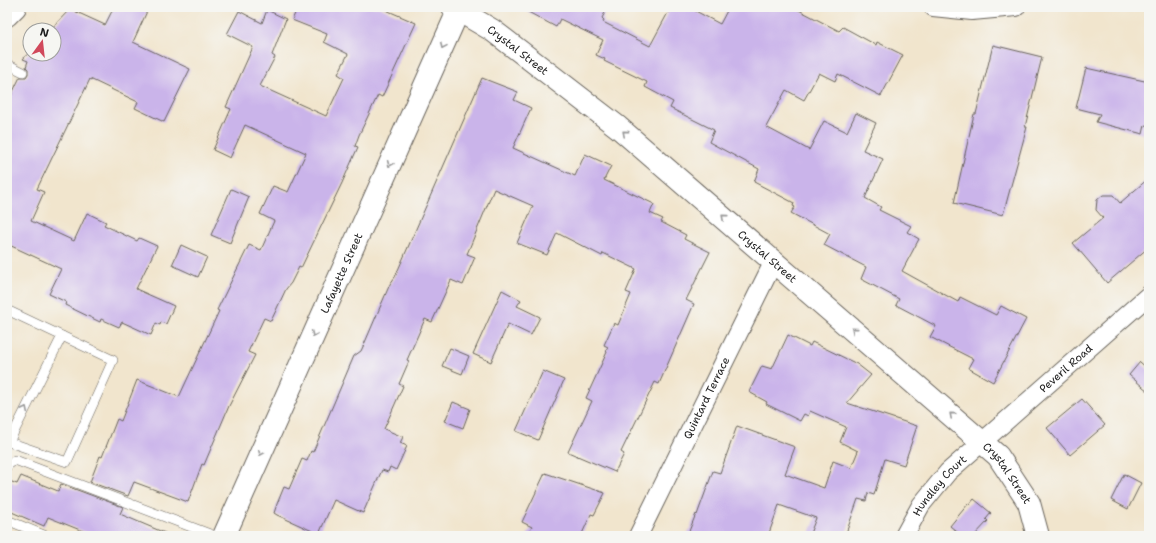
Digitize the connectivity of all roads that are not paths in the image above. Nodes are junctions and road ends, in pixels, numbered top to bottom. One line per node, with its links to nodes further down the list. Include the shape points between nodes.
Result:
1 (15, 7): 5 (street)
2 (933, 7): 3 (street, via 972,11)
3 (1016, 7)
4 (457, 8): 8 (street, Crystal Street, one-way to 4, via 618,127 492,30); 19 (street, Lafayette Street, one-way to 19)
5 (7, 15)
6 (7, 64): 7 (lane)
7 (23, 72)
8 (774, 261): 12 (street, Crystal Street, one-way to 8); 20 (street, Quintard Terrace)
9 (1149, 295): 12 (street, Peveril Road)
10 (7, 310): 11 (lane)
11 (62, 336): 13 (lane, one-way to 11); 13 (lane, via 113,360 67,462)
12 (982, 440): 21 (street, Hundley Court, via 948,472 921,505); 22 (street, Crystal Street, via 998,456 1029,502)
13 (8, 441)
14 (7, 466): 16 (lane, via 15,460)
15 (7, 520): 17 (lane)
16 (194, 532): 18 (lane)
17 (46, 536)
18 (215, 536)
19 (224, 536)
20 (638, 536)
21 (904, 536)
22 (1038, 536)

